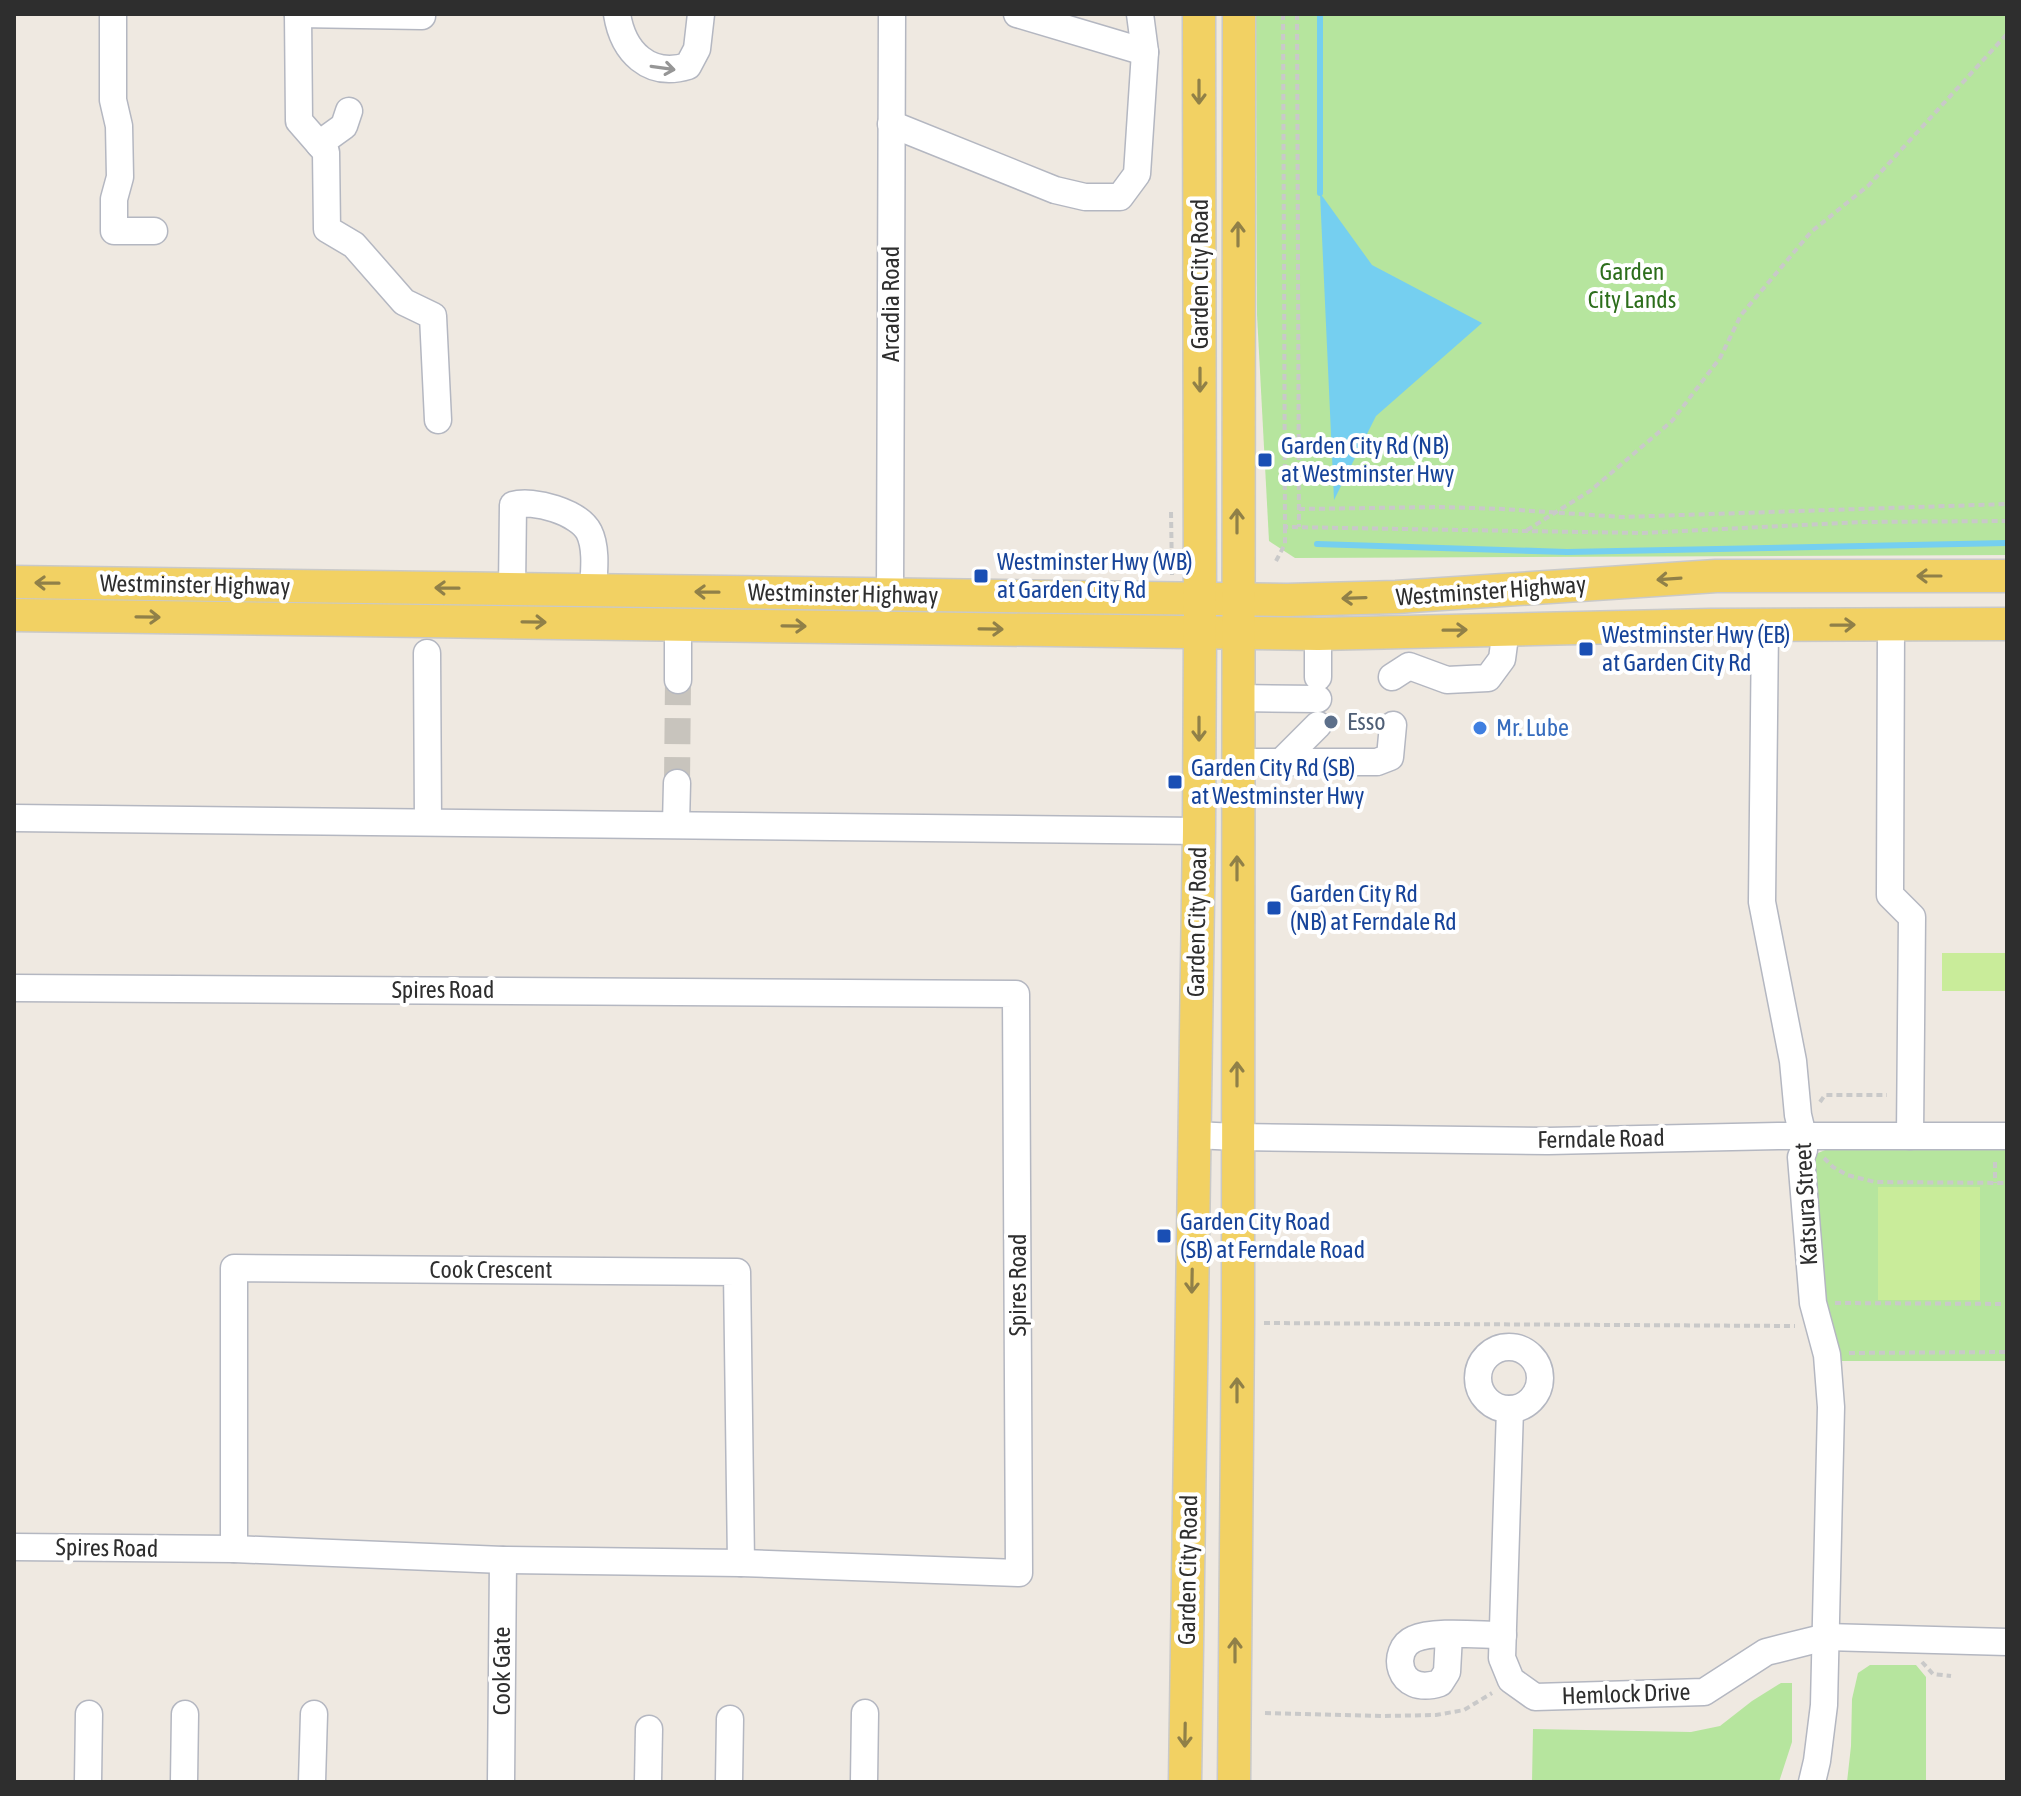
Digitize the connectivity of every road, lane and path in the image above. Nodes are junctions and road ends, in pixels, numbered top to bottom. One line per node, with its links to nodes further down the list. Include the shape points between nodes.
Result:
1 (113, 14): 18 (street, via 120,177 114,231)
2 (298, 14): 12 (street); 17 (street, via 299,121)
3 (617, 14): 4 (street, one-way to 4, via 627,46 648,65 674,71 688,66 697,49)
4 (701, 14)
5 (892, 14): 16 (street, Arcadia Road)
6 (1017, 14): 14 (street)
7 (1140, 14): 14 (street)
8 (1199, 14): 33 (main road, Garden City Road, one-way to 33)
9 (1239, 14): 34 (main road, Garden City Road, one-way to 9)
10 (1283, 14): 24 (path)
11 (1297, 14): 21 (path)
12 (421, 20)
13 (2007, 34): 22 (path, via 1869,185 1811,232 1741,315 1720,358 1672,421 1590,491)
14 (1145, 52): 16 (street, via 1137,174 1120,197 1055,190)
15 (349, 111): 17 (street, via 344,126)
16 (891, 124): 32 (street, Arcadia Road)
17 (319, 144): 19 (street, via 326,152 327,229 354,245 404,302 433,316)
18 (154, 231)
19 (438, 420)
20 (2007, 504): 22 (path, via 1622,517)
21 (1299, 509): 22 (path, via 1441,507); 25 (path)
22 (1554, 513): 26 (path)
23 (2007, 521): 26 (path, via 1642,533)
24 (1285, 527): 25 (path); 27 (path, via 1285,544)
25 (1299, 527): 26 (path)
26 (1526, 531)
27 (1276, 561)
28 (2007, 576): 34 (main road, Westminster Highway, one-way to 34, via 1716,576 1396,597)
29 (14, 582): 30 (main road, Westminster Highway, one-way to 29)
30 (512, 589): 31 (main road, Westminster Highway); 31 (street, via 513,505 521,503 548,506 589,531)
31 (593, 590): 32 (main road, Westminster Highway, one-way to 31)
32 (890, 594): 33 (main road, Westminster Highway)
33 (1200, 599): 34 (main road, Westminster Highway); 42 (main road, Garden City Road)
34 (1237, 599): 43 (main road, Garden City Road)
35 (14, 615): 36 (main road, Westminster Highway, one-way to 36)
36 (678, 624): 42 (main road, Westminster Highway, one-way to 42); 46 (street)
37 (2007, 624): 38 (main road, Westminster Highway)
38 (1891, 625): 39 (main road, Westminster Highway, one-way to 38); 58 (street, via 1890,895 1912,917)
39 (1765, 626): 40 (main road, Westminster Highway); 61 (street, Katsura Street, via 1762,902)
40 (1506, 629): 41 (main road, Westminster Highway, one-way to 40); 41 (street, via 1502,659 1488,678 1447,680 1401,672)
41 (1409, 631): 44 (main road, Westminster Highway)
42 (1200, 632): 43 (main road, Westminster Highway); 56 (main road, Garden City Road, one-way to 56)
43 (1237, 633): 44 (main road, Westminster Highway); 47 (main road, Garden City Road)
44 (1318, 634): 48 (street)
45 (427, 653): 54 (street)
46 (678, 680)
47 (1237, 698): 48 (street); 50 (main road, Garden City Road)
48 (1318, 700): 51 (street)
49 (1393, 725): 51 (street, via 1390,757 1377,762)
50 (1237, 762): 51 (street); 64 (main road, Garden City Road, one-way to 50)
51 (1281, 762)
52 (677, 783): 55 (street)
53 (14, 818): 54 (street)
54 (428, 822): 55 (street)
55 (676, 824): 56 (street)
56 (1199, 831): 60 (main road, Garden City Road)
57 (14, 988): 78 (street, Spires Road, via 1016,994 1019,1573)
58 (1911, 1095): 59 (path, via 1825,1095); 62 (street)
59 (1818, 1105)
60 (1194, 1135): 64 (street, Ferndale Road); 100 (main road, Garden City Road, one-way to 100)
61 (1803, 1136): 62 (street, Ferndale Road); 64 (street, Ferndale Road, via 1548,1141); 70 (street, Katsura Street)
62 (1910, 1136): 63 (street, Ferndale Road)
63 (2007, 1136)
64 (1237, 1137): 71 (main road, Garden City Road)
65 (1823, 1156): 67 (path, via 1847,1175 1875,1182)
66 (1995, 1162): 67 (path)
67 (1995, 1183): 68 (path)
68 (2007, 1183)
69 (2007, 1304): 70 (path)
70 (1817, 1315): 71 (path); 73 (street, Katsura Street)
71 (1238, 1321): 101 (main road, Garden City Road, one-way to 71)
72 (2007, 1352): 73 (path)
73 (1827, 1355): 81 (street, Katsura Street, via 1831,1407)
74 (1510, 1409): 80 (street, Hemlock Drive)
75 (14, 1547): 76 (street, Spires Road)
76 (234, 1549): 77 (street, Spires Road); 78 (street, Cook Crescent, via 234,1268 737,1272)
77 (503, 1560): 78 (street, Spires Road); 96 (street, Cook Gate)
78 (741, 1563)
79 (1449, 1635): 80 (street)
80 (1503, 1635): 81 (street, Hemlock Drive, via 1502,1658 1511,1680 1535,1697 1704,1692 1766,1652)
81 (1826, 1637): 82 (street, Hemlock Drive); 102 (street, Katsura Street, via 1824,1705)
82 (2007, 1642)
83 (1920, 1659): 84 (path, via 1933,1674)
84 (1951, 1676)
85 (1492, 1693): 87 (path, via 1464,1710 1436,1715)
86 (865, 1713): 99 (street)
87 (1265, 1713)
88 (89, 1714): 93 (street)
89 (185, 1714): 94 (street)
90 (314, 1714): 95 (street)
91 (730, 1719): 98 (street)
92 (649, 1729): 97 (street)
93 (88, 1782)
94 (184, 1782)
95 (312, 1782)
96 (501, 1782)
97 (648, 1782)
98 (729, 1782)
99 (864, 1782)
100 (1185, 1782)
101 (1234, 1782)
102 (1812, 1782)

